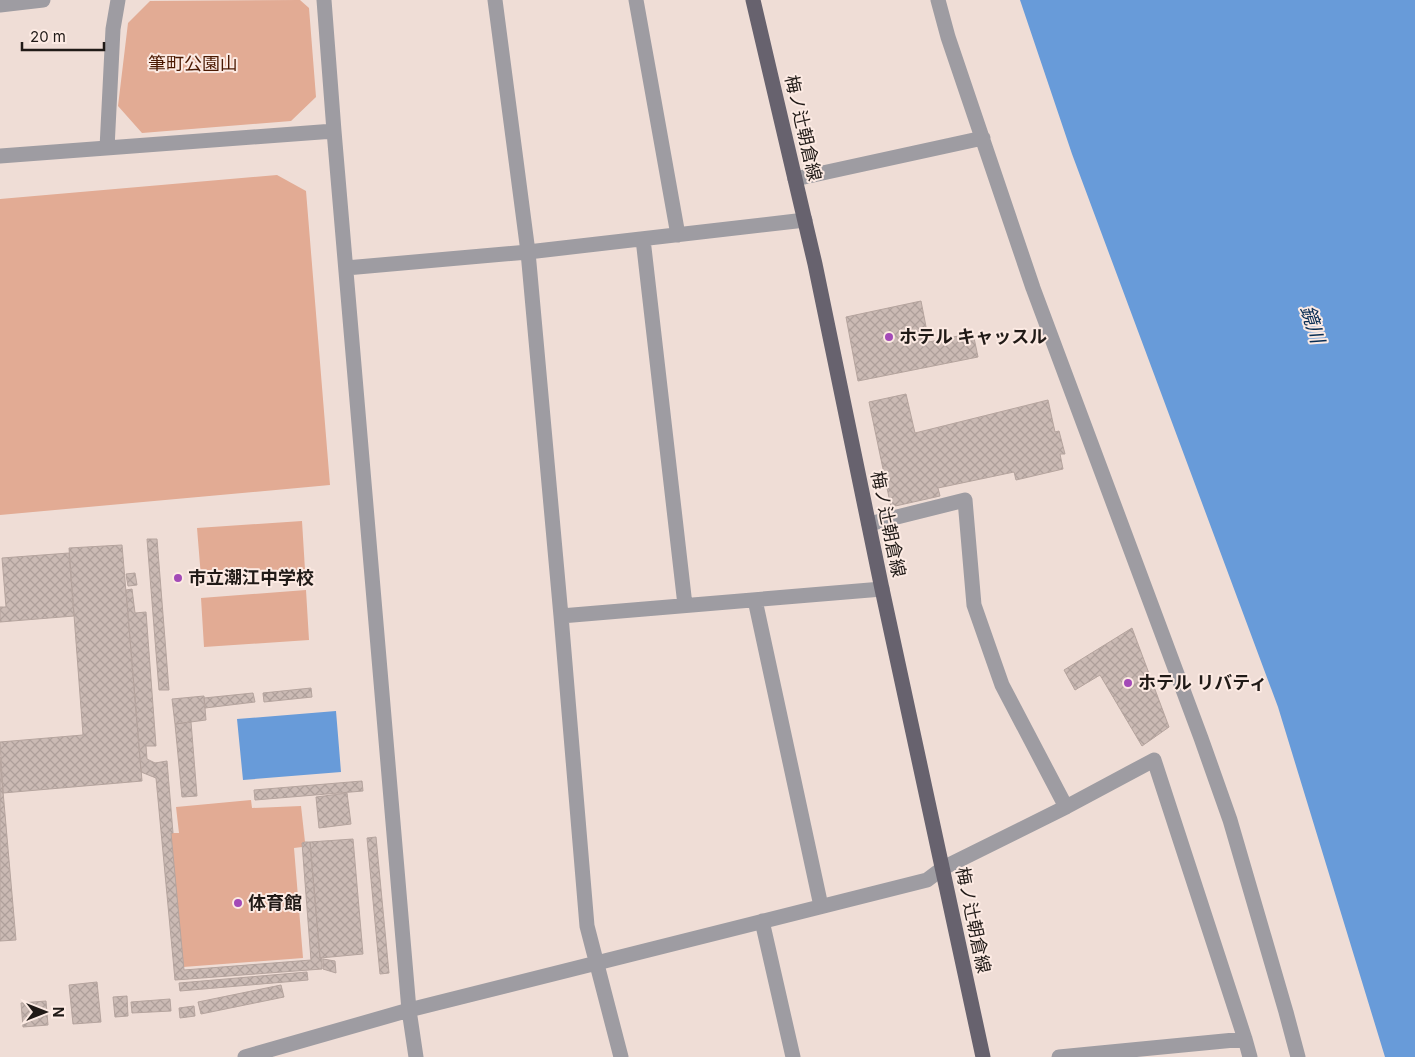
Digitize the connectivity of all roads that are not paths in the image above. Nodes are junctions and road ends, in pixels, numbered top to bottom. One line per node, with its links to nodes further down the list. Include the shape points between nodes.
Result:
1 (43, 0): 8 (street)
2 (118, 0): 11 (street, via 113,28)
3 (324, 0): 9 (street)
4 (496, 0): 17 (street)
5 (636, 0): 15 (street)
6 (753, 0): 13 (main road, 梅ノ辻朝倉線)
7 (938, 0): 10 (street)
8 (0, 5)
9 (334, 131): 11 (street); 18 (street)
10 (983, 138): 13 (street); 38 (street, via 1033,288 1227,811)
11 (107, 148): 12 (street)
12 (0, 156)
13 (796, 179): 14 (main road, 梅ノ辻朝倉線)
14 (805, 220): 15 (street); 19 (main road, 梅ノ辻朝倉線)
15 (678, 235): 16 (street)
16 (642, 239): 17 (street); 22 (street)
17 (528, 252): 18 (street); 23 (street)
18 (346, 268): 29 (street)
19 (868, 524): 20 (main road, 梅ノ辻朝倉線); 24 (street, via 965,500 974,605 1002,685)
20 (882, 589): 21 (street); 25 (main road, 梅ノ辻朝倉線)
21 (755, 600): 22 (street); 26 (street)
22 (685, 605): 23 (street)
23 (561, 616): 28 (street, via 587,926)
24 (1066, 807): 25 (street); 30 (street, via 1154,760)
25 (943, 868): 26 (street, via 927,880); 35 (main road, 梅ノ辻朝倉線)
26 (821, 906): 27 (street)
27 (762, 921): 28 (street); 34 (street)
28 (596, 962): 29 (street); 33 (street)
29 (409, 1010): 31 (street); 32 (street)
30 (1245, 1038): 36 (street); 37 (street)
31 (245, 1057)
32 (416, 1057)
33 (621, 1057)
34 (793, 1057)
35 (983, 1057)
36 (1059, 1057)
37 (1250, 1057)
38 (1298, 1057)

